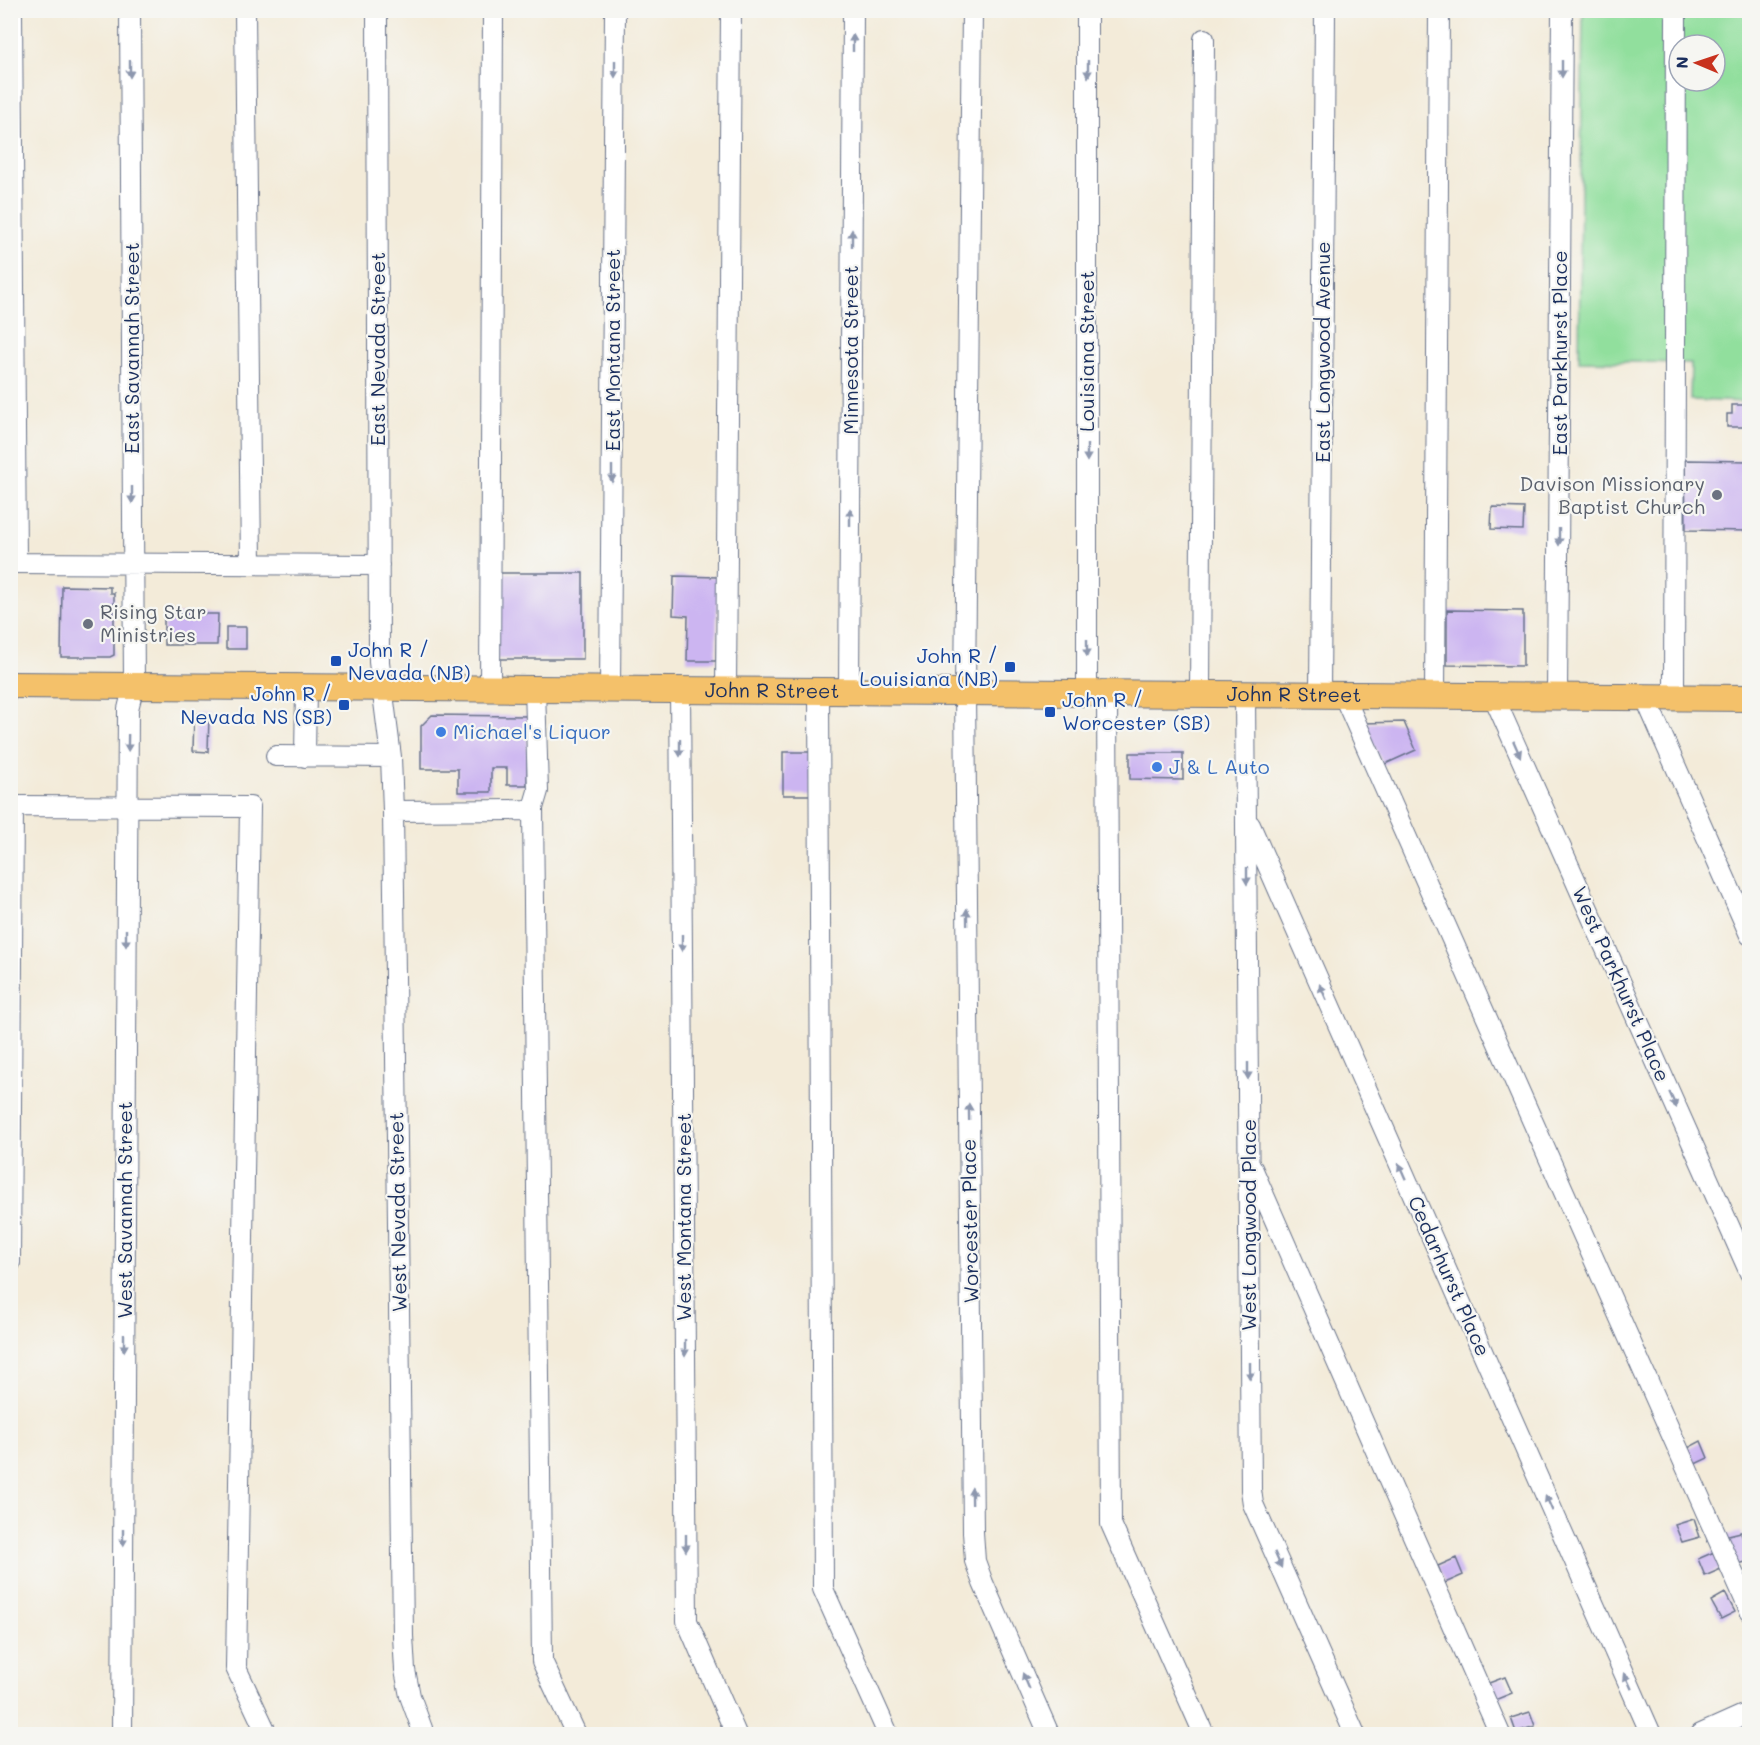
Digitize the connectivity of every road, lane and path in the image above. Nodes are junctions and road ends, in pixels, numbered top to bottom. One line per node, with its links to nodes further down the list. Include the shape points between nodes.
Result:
1 (12, 10): 16 (street)
2 (130, 10): 17 (street, East Savannah Street, one-way to 17)
3 (245, 10): 18 (street)
4 (377, 10): 19 (street, East Nevada Street)
5 (493, 10): 24 (street)
6 (615, 10): 26 (street, East Montana Street, one-way to 26)
7 (731, 10): 28 (street)
8 (853, 10): 30 (street, Minnesota Street, one-way to 8)
9 (972, 10): 31 (street, Worcester Place)
10 (1087, 10): 32 (street, Louisiana Street, one-way to 32)
11 (1325, 10): 35 (street, East Longwood Avenue)
12 (1439, 10): 36 (street)
13 (1563, 10): 38 (street, East Parkhurst Place, one-way to 38)
14 (1676, 10): 40 (street)
15 (1204, 39): 33 (street)
16 (13, 562): 17 (street)
17 (133, 563): 18 (street); 21 (street, East Savannah Street)
18 (250, 564): 19 (street)
19 (379, 565): 23 (street, East Nevada Street)
20 (10, 685): 21 (main road, John R Street)
21 (134, 685): 22 (main road, John R Street); 46 (street, West Savannah Street, one-way to 46, via 128,709)
22 (306, 687): 23 (main road, John R Street); 43 (street)
23 (381, 687): 24 (main road, John R Street); 44 (street, West Nevada Street)
24 (490, 688): 25 (main road, John R Street)
25 (535, 688): 26 (main road, John R Street); 47 (street, via 538,791)
26 (610, 689): 27 (main road, John R Street)
27 (680, 689): 28 (main road, John R Street); 60 (street, West Montana Street, one-way to 60, via 687,1621)
28 (726, 690): 29 (main road, John R Street)
29 (819, 690): 30 (main road, John R Street); 61 (street, via 823,1589)
30 (849, 690): 31 (main road, John R Street)
31 (965, 692): 32 (main road, John R Street); 62 (street, Worcester Place, one-way to 31, via 975,1561)
32 (1097, 692): 33 (main road, John R Street); 63 (street, Louisiana Street, via 1111,1524)
33 (1200, 693): 34 (main road, John R Street)
34 (1245, 694): 35 (main road, John R Street); 49 (street, West Longwood Place)
35 (1332, 694): 36 (main road, John R Street); 54 (street)
36 (1435, 695): 37 (main road, John R Street)
37 (1493, 695): 38 (main road, John R Street); 53 (street, West Parkhurst Place, one-way to 53)
38 (1557, 696): 39 (main road, John R Street)
39 (1645, 697): 40 (main road, John R Street); 50 (street)
40 (1674, 697): 41 (main road, John R Street)
41 (1749, 698)
42 (276, 756): 43 (street)
43 (305, 757): 44 (street)
44 (391, 757): 48 (street, West Nevada Street)
45 (12, 806): 46 (street); 52 (street)
46 (127, 807): 56 (street, West Savannah Street, one-way to 56); 57 (street, via 250,807 236,1668)
47 (533, 808): 48 (street); 59 (street, via 542,1661)
48 (393, 811): 58 (street, West Nevada Street, via 403,1636 410,1696)
49 (1246, 817): 51 (street, West Longwood Place, one-way to 51); 66 (street, Cedarhurst Place, one-way to 49)
50 (1749, 935)
51 (1249, 1160): 64 (street, West Longwood Place, one-way to 64, via 1253,1504); 65 (street)
52 (10, 1263)
53 (1749, 1273)
54 (1749, 1611)
55 (1749, 1712): 67 (street)
56 (122, 1734)
57 (267, 1734)
58 (424, 1734)
59 (576, 1734)
60 (736, 1734)
61 (888, 1734)
62 (1049, 1734)
63 (1204, 1734)
64 (1355, 1734)
65 (1500, 1734)
66 (1652, 1734)
67 (1701, 1734)

